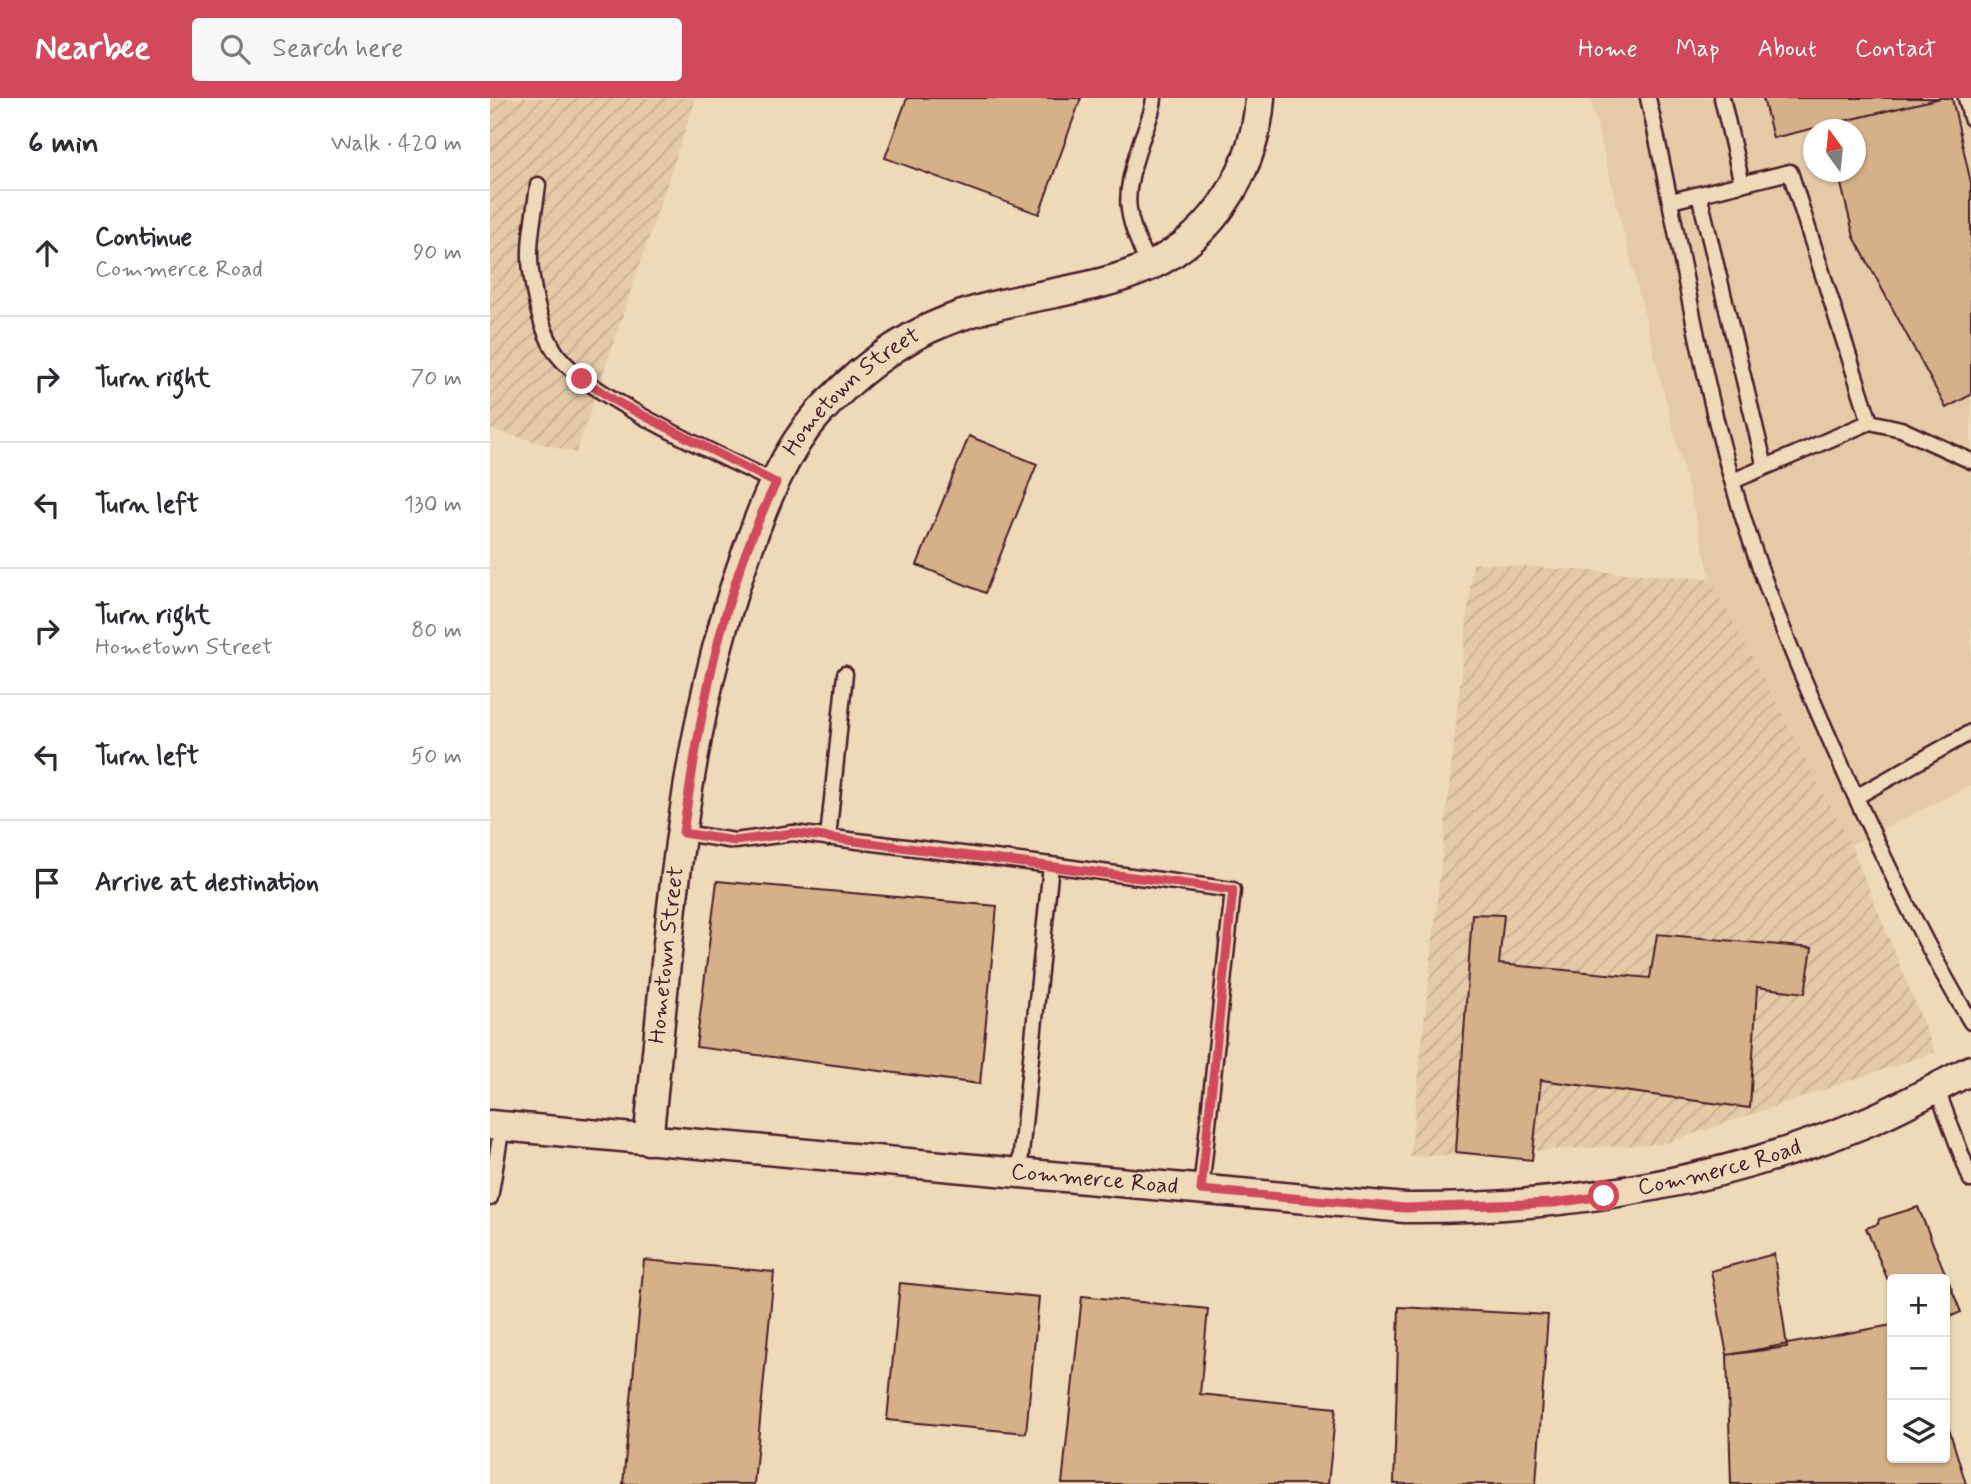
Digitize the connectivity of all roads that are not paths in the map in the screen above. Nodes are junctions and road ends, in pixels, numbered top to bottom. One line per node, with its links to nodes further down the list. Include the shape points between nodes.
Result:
1 (1153, 98): 11 (lane, via 1126,202)
2 (1259, 98): 11 (street, Hometown Street, via 1252,145 1219,211 1193,240)
3 (1648, 98): 10 (lane)
4 (1722, 98): 7 (lane)
5 (1966, 98): 6 (lane)
6 (1971, 118)
7 (1742, 184): 9 (lane); 12 (lane, via 1790,172)
8 (538, 185): 16 (lane, via 530,268 541,319 554,350 582,379 617,402)
9 (1699, 194): 10 (lane); 14 (lane)
10 (1671, 201): 15 (lane)
11 (1149, 267): 16 (street, Hometown Street, via 988,306 942,322 891,350 848,383 814,418)
12 (1870, 422): 13 (lane, via 1901,429); 14 (lane)
13 (1971, 461)
14 (1765, 467): 15 (lane)
15 (1733, 481): 19 (lane, via 1773,605)
16 (776, 483): 20 (street, Hometown Street, via 733,590 712,662)
17 (845, 674): 21 (lane)
18 (1971, 732): 19 (lane)
19 (1856, 797): 23 (lane)
20 (683, 833): 21 (lane, via 735,841 793,833); 27 (street, Hometown Street)
21 (828, 838): 22 (lane)
22 (1051, 865): 28 (lane); 30 (lane, via 1233,890)
23 (1971, 1022)
24 (1971, 1070): 25 (street, Commerce Road)
25 (1936, 1087): 29 (lane); 30 (street, Commerce Road, via 1864,1124 1797,1149 1604,1196 1554,1203 1405,1208)
26 (496, 1125): 27 (street, Commerce Road); 31 (lane)
27 (648, 1140): 28 (street, Commerce Road)
28 (1019, 1173): 30 (street, Commerce Road)
29 (1971, 1180)
30 (1201, 1190)
31 (490, 1198)

